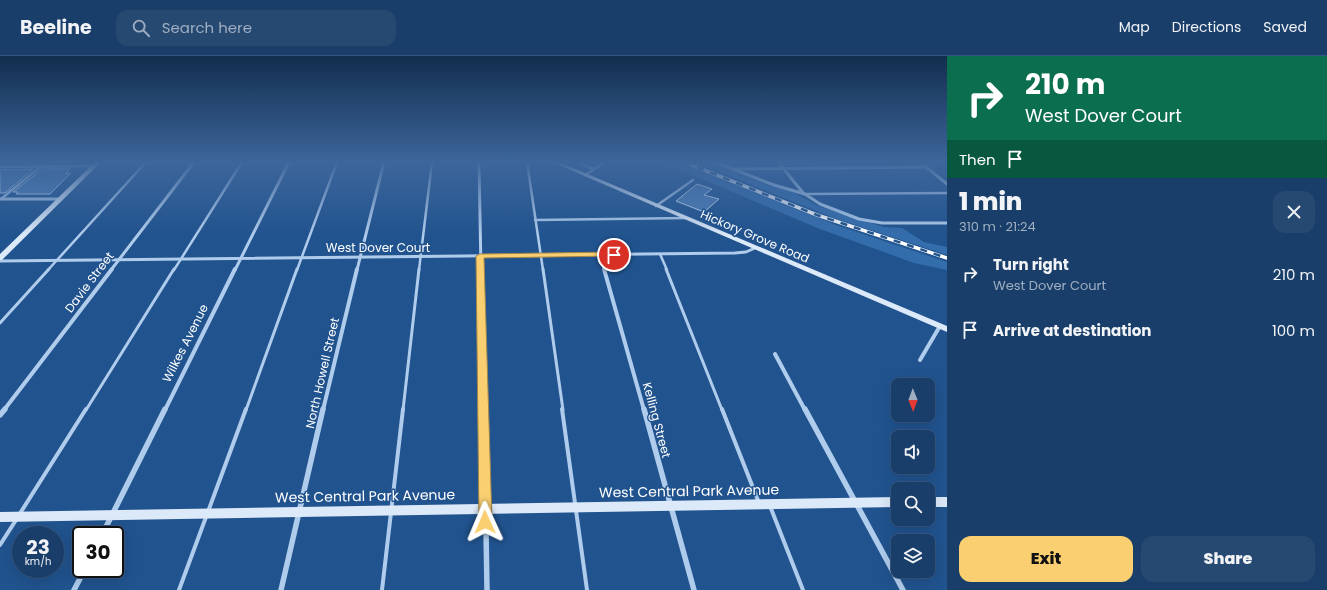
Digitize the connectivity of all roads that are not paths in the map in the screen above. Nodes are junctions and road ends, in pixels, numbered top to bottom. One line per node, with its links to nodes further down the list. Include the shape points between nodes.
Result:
1 (15, 187): 19 (lane)
2 (73, 187): 18 (main road)
3 (123, 187): 36 (lane)
4 (175, 187): 34 (street, Davie Street)
5 (226, 187): 32 (lane)
6 (276, 187): 33 (street, Wilkes Avenue)
7 (327, 187): 30 (lane)
8 (378, 187): 31 (street, North Howell Street)
9 (429, 187): 27 (lane)
10 (479, 187): 28 (street)
11 (530, 187): 22 (lane)
12 (612, 187): 20 (main road, Hickory Grove Road)
13 (683, 187): 20 (lane)
14 (778, 187): 17 (street)
15 (799, 187): 17 (street)
16 (947, 193): 17 (lane)
17 (805, 194): 23 (street, via 820,204 858,219 882,223)
18 (61, 199): 19 (street); 35 (main road)
19 (0, 200)
20 (656, 206): 21 (main road, Hickory Grove Road)
21 (686, 218): 22 (lane); 24 (main road, Hickory Grove Road)
22 (535, 220): 29 (lane)
23 (947, 223)
24 (755, 248): 25 (street, West Dover Court, via 735,253); 38 (main road, Hickory Grove Road)
25 (660, 254): 26 (street, West Dover Court); 47 (lane)
26 (600, 255): 29 (street, West Dover Court); 48 (street, Kelling Street)
27 (420, 256): 28 (street, West Dover Court); 31 (street, West Dover Court); 51 (lane)
28 (480, 256): 29 (street, West Dover Court); 50 (street)
29 (540, 256): 49 (lane, via 558,369)
30 (301, 257): 31 (street, West Dover Court); 33 (street, West Dover Court); 53 (lane)
31 (360, 257): 52 (street, North Howell Street)
32 (180, 258): 33 (street, West Dover Court); 34 (street, West Dover Court); 55 (lane)
33 (240, 258): 54 (street, Wilkes Avenue)
34 (119, 259): 36 (street, West Dover Court); 42 (street, Davie Street)
35 (0, 260): 36 (street, West Dover Court)
36 (57, 260): 37 (lane)
37 (0, 323)
38 (940, 326): 39 (main road, Hickory Grove Road); 41 (street)
39 (947, 329)
40 (775, 354): 46 (street)
41 (920, 360)
42 (0, 415)
43 (891, 502): 46 (main road, West Central Park Avenue)
44 (935, 502): 45 (main road)
45 (947, 502)
46 (856, 503): 47 (main road, West Central Park Avenue); 68 (street)
47 (764, 505): 48 (main road, West Central Park Avenue); 67 (lane)
48 (670, 506): 49 (main road, West Central Park Avenue); 66 (street, Kelling Street)
49 (575, 507): 50 (main road, West Central Park Avenue); 65 (lane)
50 (485, 509): 51 (main road, West Central Park Avenue); 64 (street)
51 (391, 510): 52 (main road, West Central Park Avenue); 63 (lane)
52 (300, 512): 53 (main road, West Central Park Avenue); 62 (street, North Howell Street)
53 (208, 513): 54 (main road, West Central Park Avenue); 61 (lane)
54 (112, 515): 55 (main road, West Central Park Avenue); 57 (street, Wilkes Avenue)
55 (18, 516): 56 (main road, West Central Park Avenue); 58 (lane)
56 (0, 517)
57 (106, 526)
58 (0, 545)
59 (80, 578): 60 (street)
60 (74, 590)
61 (179, 590)
62 (282, 590)
63 (382, 590)
64 (487, 590)
65 (587, 590)
66 (694, 590)
67 (804, 590)
68 (903, 590)

